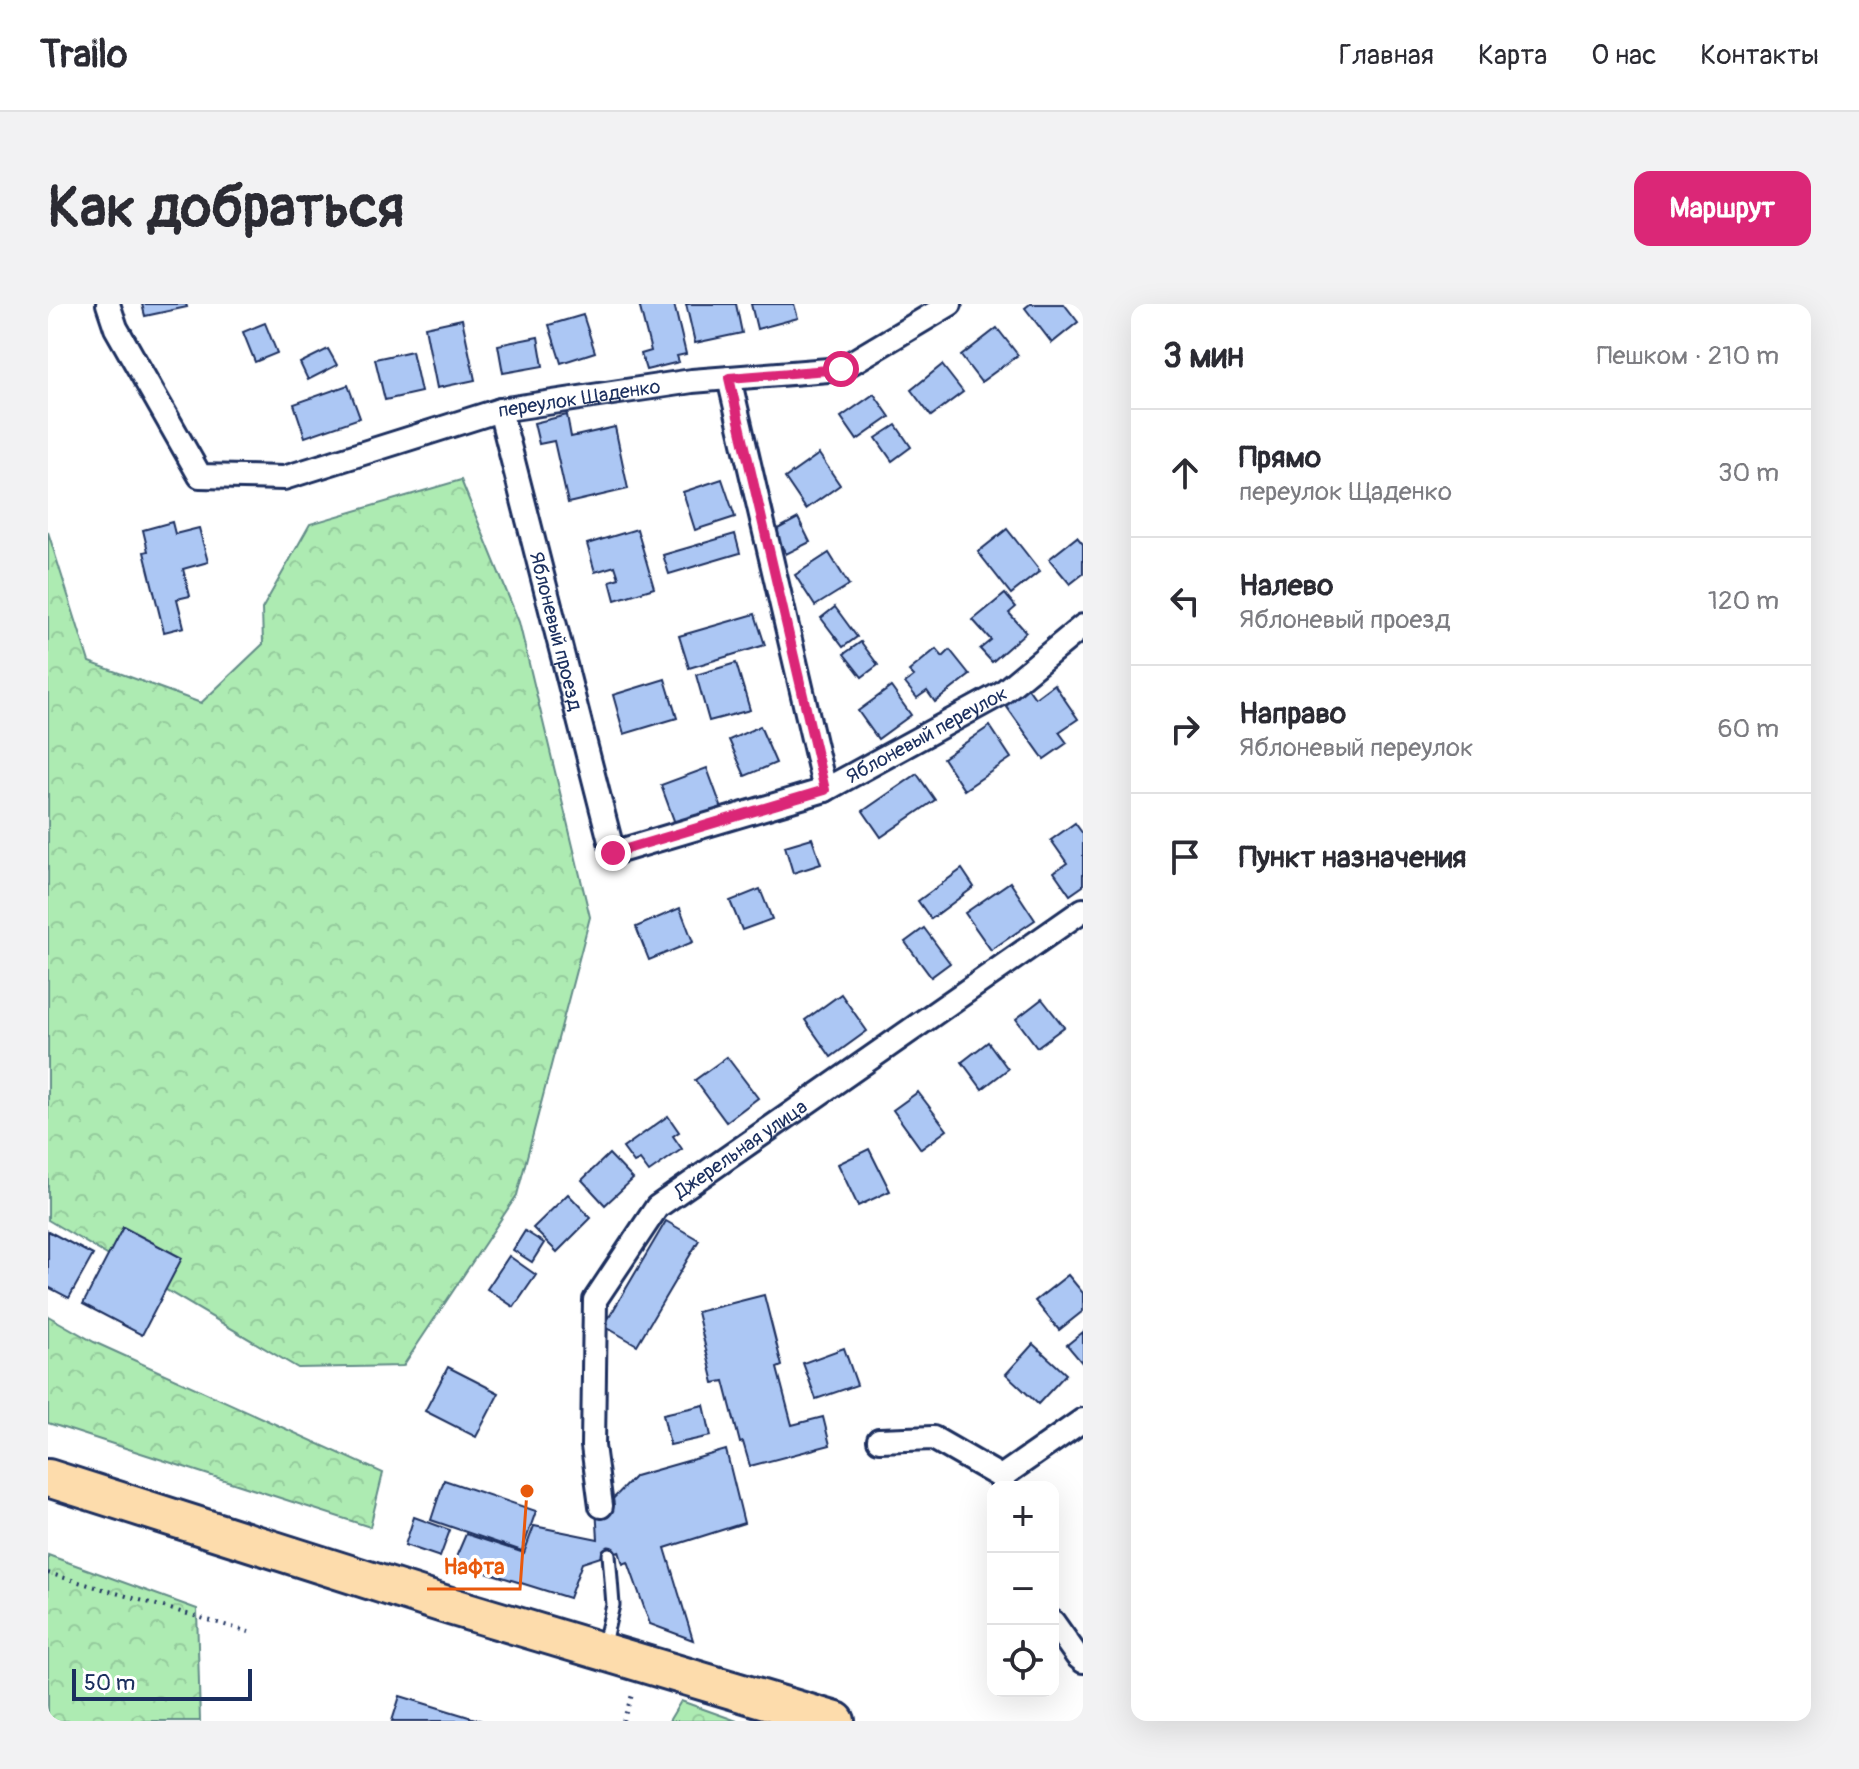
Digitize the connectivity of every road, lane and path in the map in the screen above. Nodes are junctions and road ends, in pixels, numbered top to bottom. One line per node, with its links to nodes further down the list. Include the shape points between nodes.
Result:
1 (108, 304): 4 (street, переулок Щаденко, via 116,328 200,476 284,478)
2 (950, 304): 3 (street, переулок Щаденко, via 841,369)
3 (729, 378): 4 (street, переулок Щаденко); 6 (street)
4 (500, 410): 7 (street, Яблоневый проезд)
5 (1083, 626): 6 (street, Яблоневый переулок, via 1002,693)
6 (825, 790): 7 (street, Яблоневый переулок)
7 (613, 853)
8 (1083, 910): 14 (street, Джерельная улица, via 657,1207 595,1300 593,1446)
9 (1083, 1420): 13 (street)
10 (879, 1440): 12 (street, via 933,1438)
11 (48, 1478): 19 (main road)
12 (1002, 1481)
13 (1004, 1481)
14 (601, 1506)
15 (609, 1554): 19 (lane, via 613,1605)
16 (48, 1573): 18 (path)
17 (1055, 1625): 20 (street)
18 (249, 1632)
19 (602, 1651): 21 (main road)
20 (1083, 1661)
21 (836, 1721)

